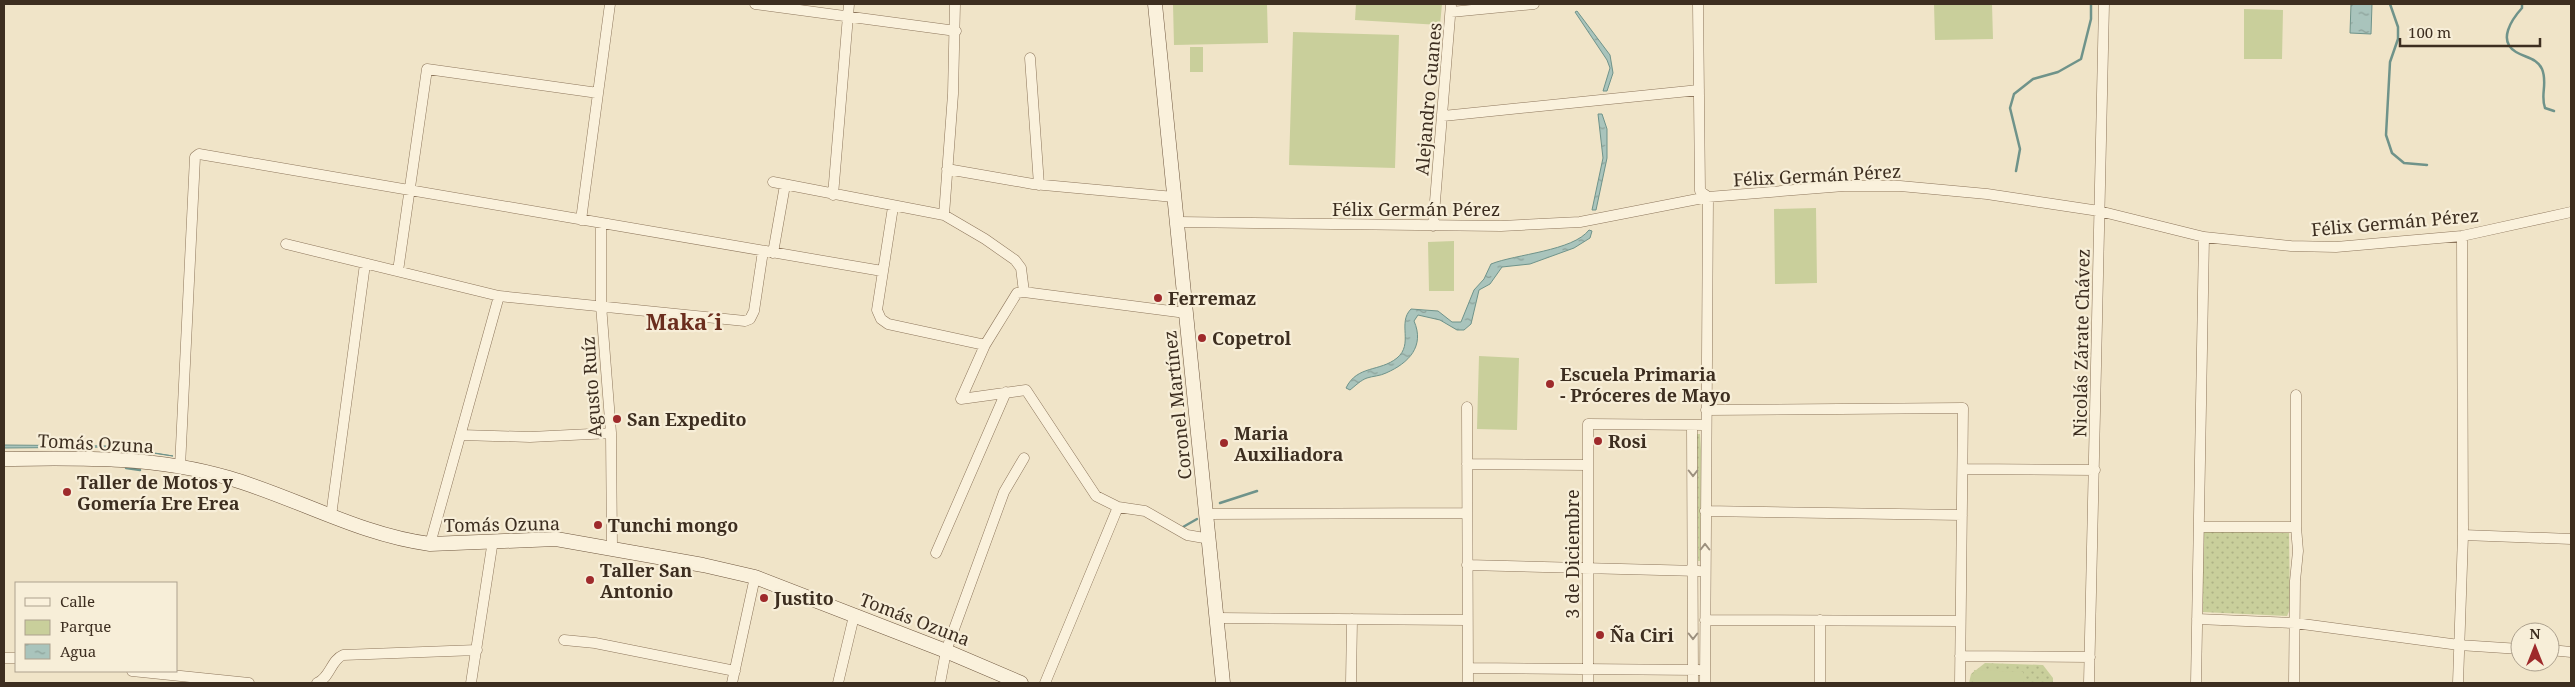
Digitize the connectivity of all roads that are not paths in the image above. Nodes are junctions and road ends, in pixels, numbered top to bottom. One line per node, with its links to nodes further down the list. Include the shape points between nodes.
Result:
1 (610, 4): 14 (street)
2 (755, 4): 10 (street)
3 (849, 4): 10 (street)
4 (955, 4): 11 (street)
5 (1155, 4): 22 (street, Coronel Martínez)
6 (1534, 4): 9 (street)
7 (1698, 4): 13 (street)
8 (2104, 4): 25 (street, Nicolás Zárate Chávez)
9 (1451, 8): 15 (street, Alejandro Guanes)
10 (848, 15): 11 (street); 21 (street)
11 (956, 31): 16 (street)
12 (1030, 58): 19 (street)
13 (1698, 90): 15 (street); 23 (street, via 1700,191)
14 (598, 93): 20 (street, via 427,69); 28 (street)
15 (1444, 116): 31 (street, Alejandro Guanes)
16 (947, 169): 19 (street); 27 (street)
17 (773, 182): 18 (street)
18 (785, 185): 21 (street); 35 (street)
19 (1039, 185): 22 (street)
20 (409, 192): 28 (street); 37 (street); 56 (street, via 202,154 195,157)
21 (834, 195): 24 (street)
22 (1174, 197): 29 (street, Coronel Martínez)
23 (1708, 197): 25 (street, Félix Germán Pérez, via 1844,186 1900,186 1987,194); 31 (street, Félix Germán Pérez, via 1580,222); 47 (street)
24 (893, 207): 27 (street); 38 (street)
25 (2099, 211): 33 (street, Félix Germán Pérez); 58 (street, Nicolás Zárate Chávez)
26 (2571, 212): 32 (street, Félix Germán Pérez)
27 (944, 215): 39 (street, via 1015,260 1021,268)
28 (581, 220): 30 (street)
29 (1178, 222): 31 (street, Félix Germán Pérez); 42 (street, Coronel Martínez)
30 (601, 224): 35 (street); 41 (street, Agusto Ruíz)
31 (1433, 226)
32 (2462, 236): 33 (street, Félix Germán Pérez, via 2336,247); 67 (street)
33 (2204, 237): 65 (street)
34 (286, 244): 36 (street)
35 (768, 252): 38 (street); 41 (street, via 754,311 746,321)
36 (365, 264): 37 (street); 64 (street)
37 (398, 271): 40 (street)
38 (882, 271): 43 (street, via 877,310 881,319 888,324)
39 (1024, 292): 42 (street); 43 (street, via 1017,293)
40 (499, 296): 41 (street); 51 (street)
41 (601, 305): 50 (street, Agusto Ruíz)
42 (1186, 313): 62 (street, Coronel Martínez)
43 (985, 345): 44 (street, via 961,399)
44 (1006, 392): 59 (street, via 1022,389 1028,393 1096,496); 73 (street)
45 (2296, 396): 66 (street)
46 (1467, 407): 54 (street)
47 (1706, 410): 49 (street); 57 (street, via 1963,408)
48 (1692, 425): 49 (street); 55 (street, 3 de Diciembre, via 1588,424); 76 (street, one-way to 76)
49 (1706, 425): 60 (street)
50 (611, 432): 51 (street, via 530,437); 72 (street, Agusto Ruíz)
51 (461, 435): 71 (street)
52 (4, 458): 56 (street, Tomás Ozuna, via 109,458)
53 (1024, 458): 92 (street, via 1004,492)
54 (1467, 464): 55 (street); 61 (street)
55 (1588, 465): 75 (street, 3 de Diciembre)
56 (180, 467): 64 (street, Tomás Ozuna, via 229,478)
57 (1962, 469): 58 (street); 63 (street)
58 (2096, 470): 94 (street, Nicolás Zárate Chávez)
59 (1118, 507): 68 (street, via 1145,511 1187,535); 109 (street)
60 (1705, 511): 63 (street); 77 (street, one-way to 60)
61 (1467, 513): 62 (street); 74 (street)
62 (1207, 514): 68 (street, Coronel Martínez)
63 (1962, 515): 86 (street)
64 (331, 516): 71 (street, Tomás Ozuna, via 392,536)
65 (2199, 527): 66 (street); 82 (street)
66 (2296, 527): 87 (street)
67 (2464, 535): 69 (street); 89 (street)
68 (1210, 539): 80 (street, Coronel Martínez)
69 (2571, 539)
70 (493, 540): 71 (street, Tomás Ozuna); 72 (street, Tomás Ozuna, via 556,539); 91 (street)
71 (430, 544)
72 (612, 548): 78 (street, Tomás Ozuna)
73 (936, 553)
74 (1467, 565): 75 (street); 83 (street)
75 (1588, 568): 76 (street); 96 (street, 3 de Diciembre)
76 (1693, 570): 77 (street); 98 (street, one-way to 98)
77 (1705, 571): 84 (street)
78 (755, 577): 79 (street, Tomás Ozuna); 99 (street)
79 (854, 616): 92 (street, Tomás Ozuna); 106 (street)
80 (1218, 618): 81 (street); 110 (street, Coronel Martínez)
81 (1352, 619): 83 (street); 111 (street)
82 (2197, 619): 87 (street); 119 (street)
83 (1467, 620): 95 (street)
84 (1705, 620): 85 (street); 97 (street)
85 (1820, 620): 86 (street); 116 (street)
86 (1960, 621): 93 (street)
87 (2294, 623): 89 (street); 120 (street)
88 (564, 640): 99 (street, via 595,643)
89 (2460, 645): 90 (street); 121 (street)
90 (2510, 648)
91 (477, 650): 103 (street, via 343,655 337,658 325,679); 104 (street)
92 (946, 651): 107 (street); 108 (street, Tomás Ozuna)
93 (1960, 656): 94 (street); 117 (street)
94 (2090, 657): 118 (street, Nicolás Zárate Chávez)
95 (1468, 668): 96 (street); 112 (street)
96 (1588, 669): 98 (street); 113 (street, 3 de Diciembre)
97 (1705, 669): 98 (street); 115 (street)
98 (1693, 670): 114 (street)
99 (735, 671): 105 (street)
100 (134, 672): 101 (street)
101 (152, 679): 102 (street)
102 (249, 683)
103 (317, 683)
104 (471, 683)
105 (732, 683)
106 (838, 683)
107 (940, 683)
108 (1021, 683)
109 (1045, 683)
110 (1223, 683)
111 (1351, 683)
112 (1468, 683)
113 (1588, 683)
114 (1693, 683)
115 (1705, 683)
116 (1820, 683)
117 (1960, 683)
118 (2089, 683)
119 (2196, 683)
120 (2294, 683)
121 (2458, 683)

